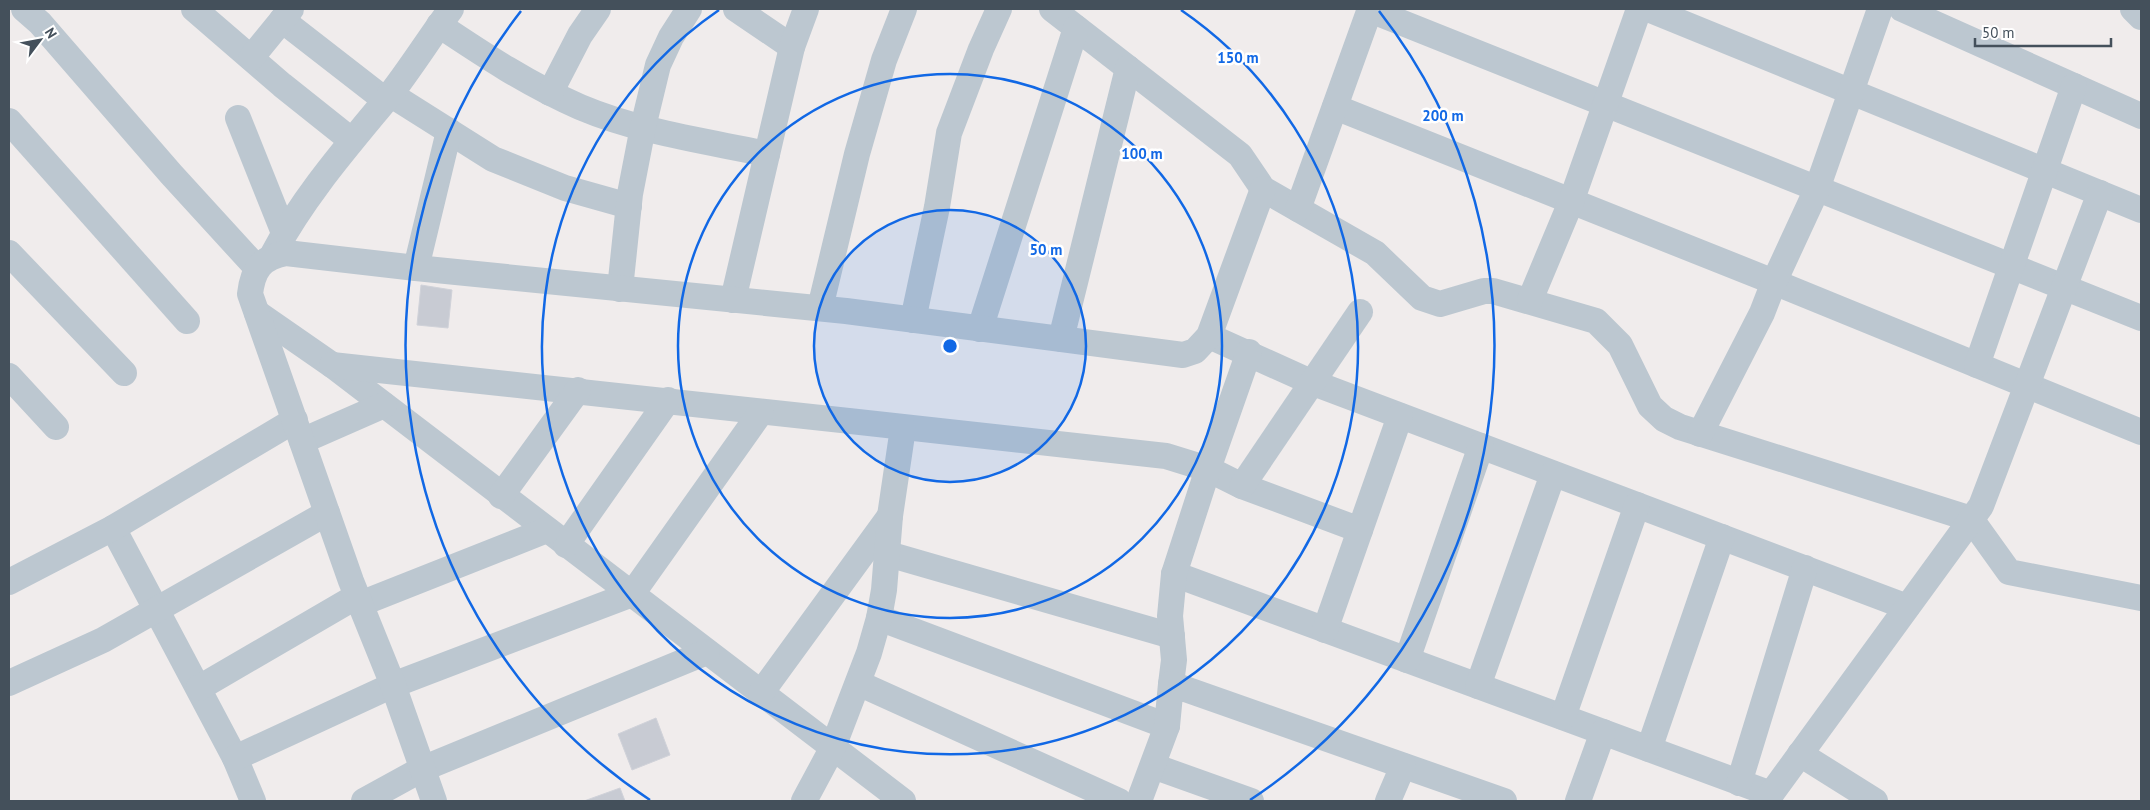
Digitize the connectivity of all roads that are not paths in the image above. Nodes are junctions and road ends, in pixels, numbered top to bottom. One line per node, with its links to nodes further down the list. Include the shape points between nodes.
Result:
1 (194, 9): 18 (street)
2 (598, 9): 26 (street, via 580,35)
3 (689, 9): 33 (street, via 658,65)
4 (736, 9): 21 (street)
5 (806, 9): 21 (street)
6 (904, 9): 55 (street, via 884,60 860,145)
7 (999, 9): 59 (street, via 949,133)
8 (1052, 9): 20 (street)
9 (1640, 9): 28 (street)
10 (1648, 9): 25 (street)
11 (1880, 9): 25 (street)
12 (1902, 9): 24 (street)
13 (2133, 9): 17 (street)
14 (1370, 10): 28 (street); 29 (street)
15 (38, 13): 47 (street, via 171,174)
16 (287, 14): 22 (street); 27 (street)
17 (2141, 16)
18 (222, 17): 22 (street)
19 (445, 17): 26 (street, via 491,60); 27 (street)
20 (1076, 28): 23 (street); 61 (street)
21 (792, 47): 36 (street)
22 (251, 58): 35 (street)
23 (1128, 68): 38 (street, via 1240,155); 63 (street)
24 (2074, 86): 30 (street); 37 (street)
25 (1851, 92): 37 (street); 39 (street)
26 (550, 93): 33 (street, via 581,107)
27 (387, 97): 34 (street); 35 (street)
28 (1606, 104): 39 (street); 41 (street)
29 (1335, 107): 41 (street); 43 (street)
30 (2141, 116)
31 (238, 118): 45 (street)
32 (9, 121): 60 (street)
33 (643, 127): 36 (street); 42 (street)
34 (449, 131): 42 (street, via 493,159 531,175); 49 (street)
35 (351, 140): 45 (street)
36 (767, 154): 53 (street)
37 (2045, 171): 40 (street); 48 (street)
38 (1263, 189): 43 (street); 62 (street)
39 (1817, 189): 48 (street); 50 (street)
40 (2100, 193): 44 (street); 51 (street)
41 (1571, 202): 50 (street); 54 (street)
42 (628, 206): 52 (street)
43 (1298, 209): 54 (street, via 1375,254 1422,298 1432,303 1450,302 1484,291 1503,292)
44 (2141, 210)
45 (284, 233): 47 (street)
46 (9, 252): 67 (street)
47 (264, 262): 49 (street, via 286,253); 56 (street, via 252,277 250,294)
48 (2011, 266): 51 (street); 66 (street)
49 (416, 268): 52 (street)
50 (1774, 282): 66 (street); 80 (street, via 1762,314)
51 (2064, 287): 58 (street); 70 (street)
52 (620, 289): 53 (street)
53 (733, 300): 55 (street)
54 (1530, 300): 80 (street, via 1596,321 1620,345 1650,406 1664,419)
55 (820, 308): 59 (street)
56 (257, 312): 65 (street); 78 (street)
57 (1360, 312): 69 (street)
58 (2141, 318)
59 (913, 320): 61 (street)
60 (187, 321)
61 (980, 329): 63 (street)
62 (1209, 336): 63 (street, via 1195,351 1183,355); 64 (street)
63 (1061, 339)
64 (1249, 352): 69 (street); 82 (street)
65 (332, 365): 71 (street); 73 (street)
66 (1977, 365): 70 (street)
67 (124, 373)
68 (9, 376): 76 (street)
69 (1311, 382): 75 (street); 84 (street)
70 (2026, 385): 79 (street); 89 (street, via 1981,506)
71 (578, 390): 72 (street); 85 (street)
72 (668, 400): 74 (street); 93 (street)
73 (384, 405): 78 (street); 85 (street)
74 (761, 412): 77 (street); 98 (street)
75 (1400, 416): 81 (street); 91 (street)
76 (56, 427)
77 (902, 428): 82 (street, via 1166,456); 88 (street)
78 (298, 431): 87 (street); 90 (street)
79 (2141, 432)
80 (1700, 434): 89 (street)
81 (1481, 446): 83 (street); 107 (street)
82 (1208, 469): 84 (street); 96 (street)
83 (1553, 474): 86 (street); 112 (street)
84 (1242, 486): 91 (street)
85 (501, 496): 93 (street)
86 (1637, 505): 92 (street); 115 (street)
87 (327, 513): 100 (street); 102 (street)
88 (890, 516): 94 (street); 114 (street)
89 (1971, 519): 99 (street, via 2009,572); 101 (street)
90 (113, 528): 97 (street); 102 (street)
91 (1360, 530): 104 (street)
92 (1722, 537): 95 (street); 119 (street)
93 (557, 538): 98 (street); 100 (street)
94 (888, 554): 103 (street); 105 (street)
95 (1805, 568): 101 (street); 125 (street)
96 (1174, 574): 104 (street); 105 (street, via 1170,616)
97 (9, 582)
98 (632, 594): 106 (street); 111 (street)
99 (2141, 598)
100 (358, 600): 111 (street); 113 (street)
101 (1907, 607): 120 (street)
102 (157, 608): 108 (street, via 103,640); 113 (street)
103 (879, 618): 109 (street); 116 (street)
104 (1325, 630): 107 (street)
105 (1172, 636): 110 (street)
106 (707, 652): 114 (street); 124 (street)
107 (1407, 660): 112 (street)
108 (9, 683)
109 (858, 683): 118 (street); 132 (street)
110 (1172, 684): 116 (street); 123 (street)
111 (393, 685): 121 (street); 124 (street)
112 (1478, 686): 115 (street)
113 (199, 688): 121 (street)
114 (761, 693): 118 (street)
115 (1563, 718): 117 (street)
116 (1167, 726): 122 (street)
117 (1603, 732): 119 (street); 137 (street)
118 (833, 746): 130 (street); 131 (street)
119 (1649, 750): 125 (street)
120 (1800, 754): 126 (street); 138 (street)
121 (235, 758): 127 (street)
122 (1153, 766): 133 (street); 134 (street)
123 (1403, 766): 135 (street); 136 (street)
124 (422, 769): 128 (street); 129 (street)
125 (1739, 783): 126 (street)
126 (1768, 798)
127 (253, 801)
128 (364, 801)
129 (434, 801)
130 (804, 801)
131 (903, 801)
132 (1120, 801)
133 (1139, 801)
134 (1251, 801)
135 (1388, 801)
136 (1504, 801)
137 (1578, 801)
138 (1875, 801)

